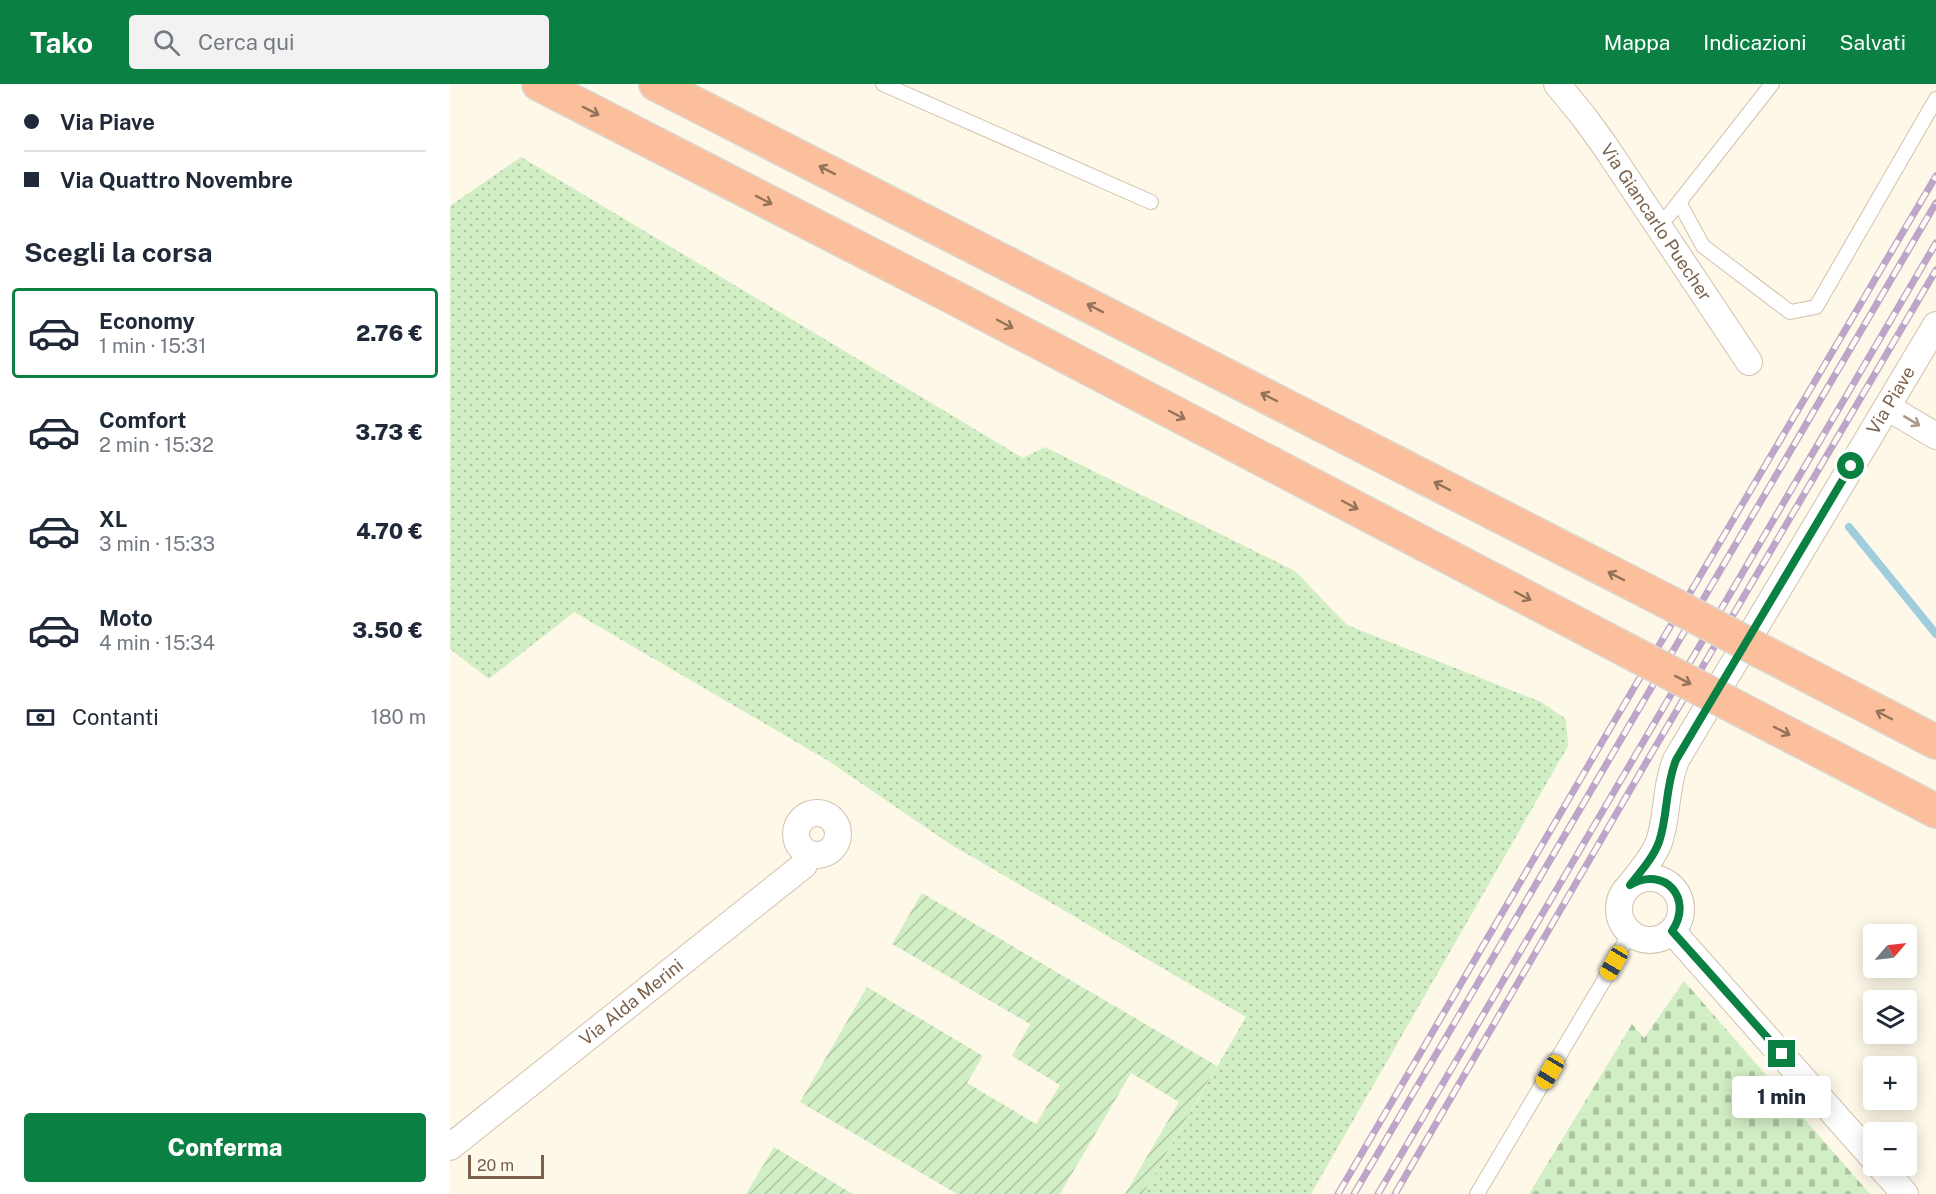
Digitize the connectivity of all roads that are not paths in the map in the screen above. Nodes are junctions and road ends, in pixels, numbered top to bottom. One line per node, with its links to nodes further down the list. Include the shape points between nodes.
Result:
1 (539, 84): 15 (highway, one-way to 15, bridge)
2 (656, 84): 14 (highway, one-way to 2, bridge)
3 (883, 84): 7 (lane)
4 (1557, 84): 9 (street, Via Giancarlo Puecher)
5 (1772, 84): 8 (lane)
6 (1936, 99): 8 (lane, via 1816,307 1790,312 1703,246)
7 (1151, 202)
8 (1679, 202): 9 (lane)
9 (1656, 223): 11 (street, Via Giancarlo Puecher)
10 (1936, 325): 12 (street, Via Piave)
11 (1749, 362)
12 (1887, 407): 13 (street, one-way to 13); 17 (street, Via Piave, via 1676,760 1659,840)
13 (1936, 436)
14 (1936, 742)
15 (1936, 811)
16 (808, 853): 20 (street, Via Alda Merini, via 804,865)
17 (1630, 885): 18 (street, via 1638,880 1659,879 1676,892 1681,912); 19 (street, via 1618,909)
18 (1672, 931): 19 (street, via 1656,940); 21 (street)
19 (1630, 933): 23 (lane)
20 (450, 1147)
21 (1863, 1147)
22 (1889, 1176): 24 (street)
23 (1477, 1194)
24 (1905, 1194)

